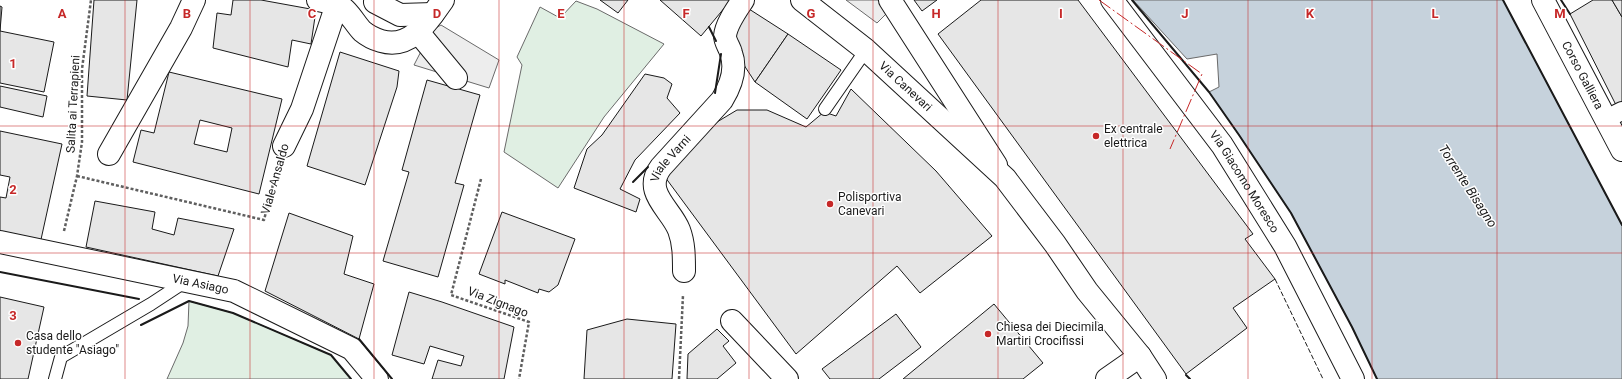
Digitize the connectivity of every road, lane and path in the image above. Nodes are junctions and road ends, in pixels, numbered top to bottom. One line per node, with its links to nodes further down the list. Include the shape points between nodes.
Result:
1 (91, 0): 19 (path, Salita ai Terrapieni, via 82,69 82,142)
2 (194, 0): 18 (street, via 181,28)
3 (743, 0): 24 (street, Viale Varni, via 725,34 734,62 727,93 660,167 655,177 656,194 680,231)
4 (802, 0): 12 (street, Via Canevari)
5 (1112, 0): 35 (street, Via Giacomo Moresco, via 1222,145 1285,246)
6 (1543, 0): 15 (street, Corso Galliera)
7 (328, 2): 11 (street, Viale Ansaldo, via 346,9 363,31 378,40 393,44 408,40); 16 (street, Viale Ansaldo, via 302,109)
8 (375, 2): 10 (street, via 400,15)
9 (894, 6): 20 (street, Via Canevari)
10 (438, 7): 11 (street, Viale Ansaldo)
11 (418, 32): 13 (street)
12 (866, 50): 14 (lane); 20 (street, Via Canevari)
13 (456, 78)
14 (825, 109)
15 (1614, 115): 17 (street, Corso Galliera)
16 (284, 146): 19 (path, Viale Ansaldo, via 264,220)
17 (1622, 150)
18 (109, 154)
19 (77, 176): 23 (path, Salita ai Terrapieni)
20 (1005, 178): 27 (street, Via Canevari, via 1087,291)
21 (481, 179): 30 (path, Via Zignago, via 452,294 529,322)
22 (0, 242): 23 (street, Via Asiago)
23 (58, 255): 25 (street, Via Asiago)
24 (684, 271): 31 (path)
25 (187, 280): 28 (lane, via 61,357); 29 (street, Via Asiago, via 234,291 352,349)
26 (732, 321): 32 (street)
27 (1140, 356): 33 (street); 34 (street, Via Canevari)
28 (55, 379)
29 (377, 379)
30 (519, 379)
31 (679, 379)
32 (788, 379)
33 (1107, 379)
34 (1155, 379)
35 (1352, 379)

